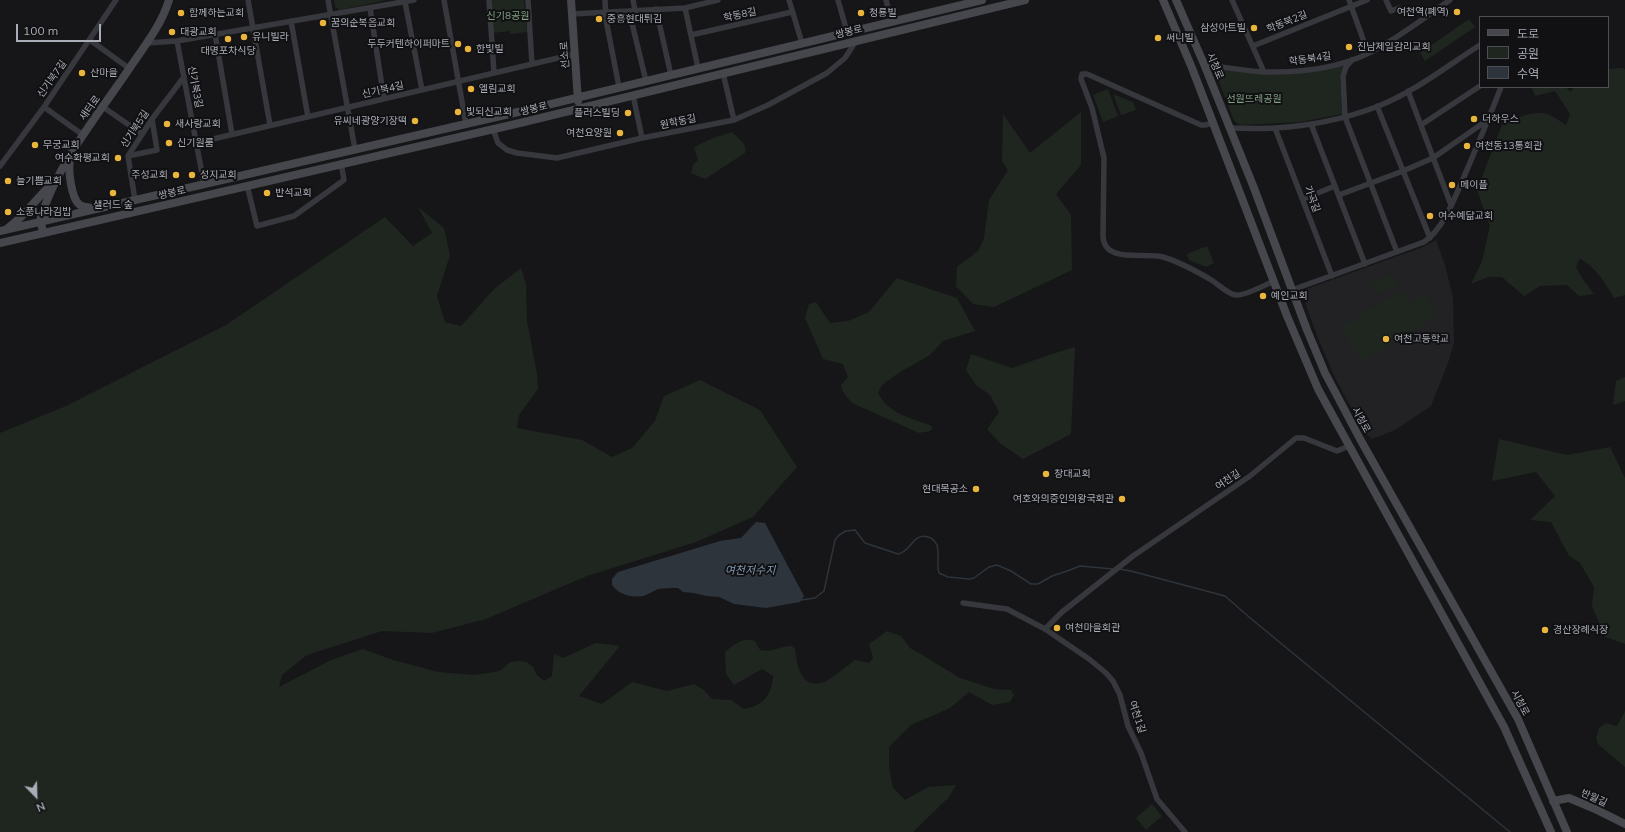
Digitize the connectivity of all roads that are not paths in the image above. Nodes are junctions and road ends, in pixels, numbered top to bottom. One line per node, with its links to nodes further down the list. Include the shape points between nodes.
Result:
1 (116, 0): 42 (street, 신기북7길)
2 (169, 0): 45 (street, 새터로)
3 (248, 0): 38 (street)
4 (328, 0): 34 (street)
5 (414, 0): 25 (street)
6 (444, 0): 62 (street)
7 (489, 0): 57 (street)
8 (528, 0): 52 (street)
9 (571, 0): 35 (street, 선소로)
10 (605, 0): 32 (street)
11 (633, 0): 30 (street)
12 (718, 0): 28 (street, 학동8길)
13 (789, 0): 33 (street)
14 (838, 0): 39 (street)
15 (886, 0): 37 (street)
16 (982, 0): 37 (street, 쌍봉로)
17 (1025, 0): 44 (street, 쌍봉로)
18 (1163, 0): 81 (street)
19 (1176, 0): 53 (street, 시청로)
20 (1232, 0): 47 (street)
21 (1349, 0): 26 (street)
22 (1367, 0): 26 (street, 학동북2길)
23 (1386, 0): 29 (street, via 1391,11)
24 (1450, 0): 49 (street, 학동북4길)
25 (405, 2): 27 (street); 66 (street)
26 (1351, 6): 47 (street, 학동북2길); 49 (street)
27 (370, 8): 34 (street); 70 (street)
28 (685, 8): 31 (street, 학동8길); 41 (street)
29 (1400, 8)
30 (632, 10): 31 (street, 학동8길); 32 (street, 학동8길); 61 (street)
31 (656, 10): 59 (street)
32 (606, 12): 35 (street, 학동8길); 63 (street)
33 (792, 12): 41 (street, 학동8길); 46 (street)
34 (331, 14): 36 (street); 74 (street)
35 (572, 14): 50 (street, 선소로)
36 (291, 21): 38 (street); 76 (street)
37 (892, 22): 39 (street, 쌍봉로)
38 (254, 28): 40 (street); 84 (street)
39 (847, 32): 46 (street, 쌍봉로)
40 (215, 34): 43 (street); 90 (street)
41 (691, 35): 55 (street)
42 (90, 40): 54 (street); 72 (street, 신기북7길)
43 (177, 41): 45 (street); 60 (street, 신기북3길)
44 (856, 41): 58 (street, 쌍봉로); 80 (street, 원학동길, via 845,58 827,73)
45 (147, 43): 54 (street, 새터로)
46 (802, 43): 55 (street, 쌍봉로)
47 (1253, 46): 56 (street)
48 (1479, 46): 67 (street)
49 (1368, 53): 51 (street, 학동북4길)
50 (575, 54): 52 (street, 신기북4길); 69 (street, 선소로)
51 (1352, 60): 56 (street, 학동북4길, via 1314,69); 77 (street, via 1343,76)
52 (532, 64): 57 (street, 신기북4길)
53 (1204, 64): 56 (street, 학동북4길); 86 (street, 시청로)
54 (130, 68): 73 (street, 새터로)
55 (698, 68): 59 (street, 쌍봉로)
56 (1264, 72)
57 (494, 73): 62 (street, 신기북4길)
58 (723, 73): 68 (street, 쌍봉로); 80 (street)
59 (671, 75): 61 (street, 쌍봉로)
60 (184, 77): 78 (street, 신기북5길); 93 (street, 신기북3길)
61 (646, 80): 63 (street, 쌍봉로)
62 (458, 82): 66 (street, 신기북4길); 82 (street)
63 (619, 87): 69 (street, 쌍봉로)
64 (1479, 87): 85 (street)
65 (1501, 88): 79 (street)
66 (422, 90): 70 (street, 신기북4길)
67 (1408, 91): 71 (street); 85 (street)
68 (633, 95): 75 (street, 쌍봉로); 92 (street)
69 (578, 97): 75 (street, 선소로); 82 (street, 쌍봉로)
70 (384, 99): 74 (street, 신기북4길)
71 (1377, 106): 77 (street); 100 (street)
72 (44, 107): 91 (street); 99 (street, 신기북7길)
73 (103, 107): 89 (street); 91 (street, 새터로)
74 (347, 107): 76 (street, 신기북4길); 94 (street)
75 (579, 108): 88 (street, 쌍봉로)
76 (308, 117): 84 (street, 신기북4길)
77 (1345, 117): 83 (street); 102 (street)
78 (152, 119): 89 (street, 신기북5길); 96 (street, via 157,150)
79 (1489, 119): 97 (street); 111 (street)
80 (734, 120): 92 (street, 원학동길)
81 (1214, 123): 107 (street); 121 (street, via 1205,126 1082,74 1081,79 1092,108 1104,158 1105,248 1115,253 1162,257 1205,276 1234,295)
82 (466, 124): 94 (street, 쌍봉로)
83 (1311, 124): 87 (street); 105 (street)
84 (270, 125): 90 (street, 신기북4길)
85 (1421, 125): 97 (street)
86 (1230, 128): 87 (street); 106 (street, 시청로)
87 (1275, 128): 109 (street, 가곡길)
88 (494, 129): 92 (street, 원학동길, via 498,143 507,150 557,158); 98 (street, 쌍봉로)
89 (142, 134): 96 (street, 신기북5길)
90 (232, 134): 93 (street, 신기북4길)
91 (83, 135): 95 (street, 새터로)
92 (642, 138)
93 (196, 143): 103 (street, 신기북3길)
94 (355, 149): 103 (street, 쌍봉로)
95 (71, 156): 101 (street, 새터로); 112 (street, via 69,173 77,202 84,206)
96 (128, 156): 110 (street, 신기북5길)
97 (1433, 158): 100 (street); 111 (street)
98 (341, 164): 104 (street, 쌍봉로); 104 (street, via 344,180 294,216 257,226)
99 (0, 166)
100 (1402, 171): 102 (street); 116 (street)
101 (58, 177): 113 (street, 새터로); 114 (street, via 21,217)
102 (1370, 183): 108 (street); 118 (street)
103 (204, 184): 110 (street, 쌍봉로)
104 (247, 186): 115 (street, 쌍봉로)
105 (1335, 186): 108 (street); 109 (street)
106 (1254, 188): 107 (street); 122 (street, 시청로)
107 (1241, 194): 121 (street)
108 (1339, 195): 119 (street)
109 (1303, 199): 120 (street, 가곡길)
110 (136, 200): 112 (street, 쌍봉로)
111 (1451, 205): 116 (street)
112 (99, 208): 113 (street, 쌍봉로)
113 (40, 222): 114 (street, 쌍봉로); 115 (street)
114 (0, 231)
115 (43, 233): 117 (street, 쌍봉로)
116 (1430, 238): 118 (street)
117 (0, 243)
118 (1397, 252): 119 (street)
119 (1365, 264): 120 (street)
120 (1332, 276): 122 (street)
121 (1274, 281): 124 (street, via 1318,389)
122 (1292, 290): 123 (street, 시청로, via 1325,373)
123 (1360, 439): 124 (street); 127 (street, 시청로, via 1518,719)
124 (1349, 446): 126 (street, 여천길, via 1337,451 1304,438 1296,438 1250,476 1120,566 1062,612); 130 (street, via 1504,726)
125 (963, 603): 126 (street, via 1007,609)
126 (1045, 629): 129 (street, 여천1길, via 1089,659 1113,682 1157,799)
127 (1553, 800): 128 (street, 반월길, via 1569,798); 131 (street, 시청로)
128 (1625, 824)
129 (1185, 832)
130 (1551, 832)
131 (1567, 832)

